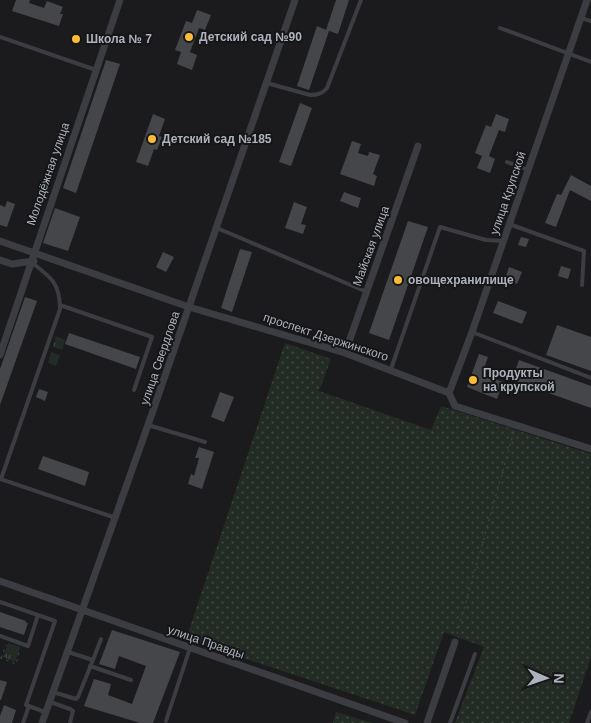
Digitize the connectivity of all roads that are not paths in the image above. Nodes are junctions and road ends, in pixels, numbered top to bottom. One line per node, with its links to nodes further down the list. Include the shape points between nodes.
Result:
1 (120, 0): 11 (street, Молодёжная улица)
2 (295, 0): 12 (street, улица Свердлова)
3 (361, 0): 12 (lane, via 323,92 310,95)
4 (587, 0): 5 (street, улица Крупской)
5 (581, 18): 6 (lane); 9 (street, улица Крупской)
6 (591, 20)
7 (500, 28): 9 (lane)
8 (0, 37): 11 (lane)
9 (568, 54): 10 (lane); 15 (street, улица Крупской)
10 (591, 62)
11 (96, 70): 20 (street, Молодёжная улица)
12 (267, 83): 17 (street, улица Свердлова)
13 (418, 146): 25 (street, Майская улица)
14 (507, 162): 15 (lane)
15 (528, 170): 16 (street, улица Крупской)
16 (509, 224): 18 (street, улица Крупской); 24 (lane, via 584,251)
17 (217, 228): 25 (lane); 27 (street, улица Свердлова)
18 (504, 241): 28 (street, улица Крупской); 31 (lane, via 486,240 440,227)
19 (0, 242): 20 (street, проспект Дзержинского)
20 (34, 253): 21 (street, проспект Дзержинского); 23 (street, Молодёжная улица)
21 (47, 257): 23 (street); 27 (street, проспект Дзержинского)
22 (0, 260): 23 (street, via 12,264)
23 (31, 262): 26 (lane, via 57,286); 30 (street, Молодёжная улица)
24 (582, 285)
25 (366, 292): 29 (street, Майская улица)
26 (60, 305): 33 (lane, via 152,337); 38 (lane)
27 (189, 307): 29 (street, проспект Дзержинского); 35 (street, улица Свердлова)
28 (472, 332): 32 (lane); 34 (street, улица Крупской)
29 (345, 353): 31 (street, проспект Дзержинского)
30 (0, 355)
31 (391, 370): 34 (street, проспект Дзержинского)
32 (591, 378)
33 (134, 390)
34 (449, 393): 37 (street, проспект Дзержинского, via 455,406)
35 (148, 425): 36 (lane); 39 (street, улица Свердлова)
36 (205, 442)
37 (591, 449)
38 (1, 479): 39 (lane)
39 (116, 518): 42 (street, улица Свердлова)
40 (0, 581): 42 (street, улица Правды)
41 (0, 602): 43 (lane)
42 (82, 611): 47 (street, улица Правды); 48 (street, улица Свердлова)
43 (38, 615): 44 (lane, via 28,646); 55 (lane, via 55,621 26,705)
44 (0, 636)
45 (101, 638): 50 (lane)
46 (454, 642): 63 (street)
47 (190, 648): 58 (lane); 62 (street, улица Правды)
48 (68, 652): 50 (lane); 53 (street, улица Свердлова)
49 (476, 654): 64 (lane)
50 (93, 660): 51 (lane)
51 (90, 666): 52 (lane); 53 (lane, via 76,699)
52 (131, 680)
53 (53, 692): 54 (street, улица Свердлова)
54 (50, 702): 56 (street, улица Свердлова); 61 (lane, via 70,708)
55 (29, 706): 56 (lane); 59 (lane)
56 (46, 712): 60 (street, улица Свердлова)
57 (591, 712): 65 (lane)
58 (166, 721)
59 (23, 723)
60 (42, 723)
61 (70, 723)
62 (405, 723)
63 (427, 723)
64 (450, 723)
65 (587, 723)

